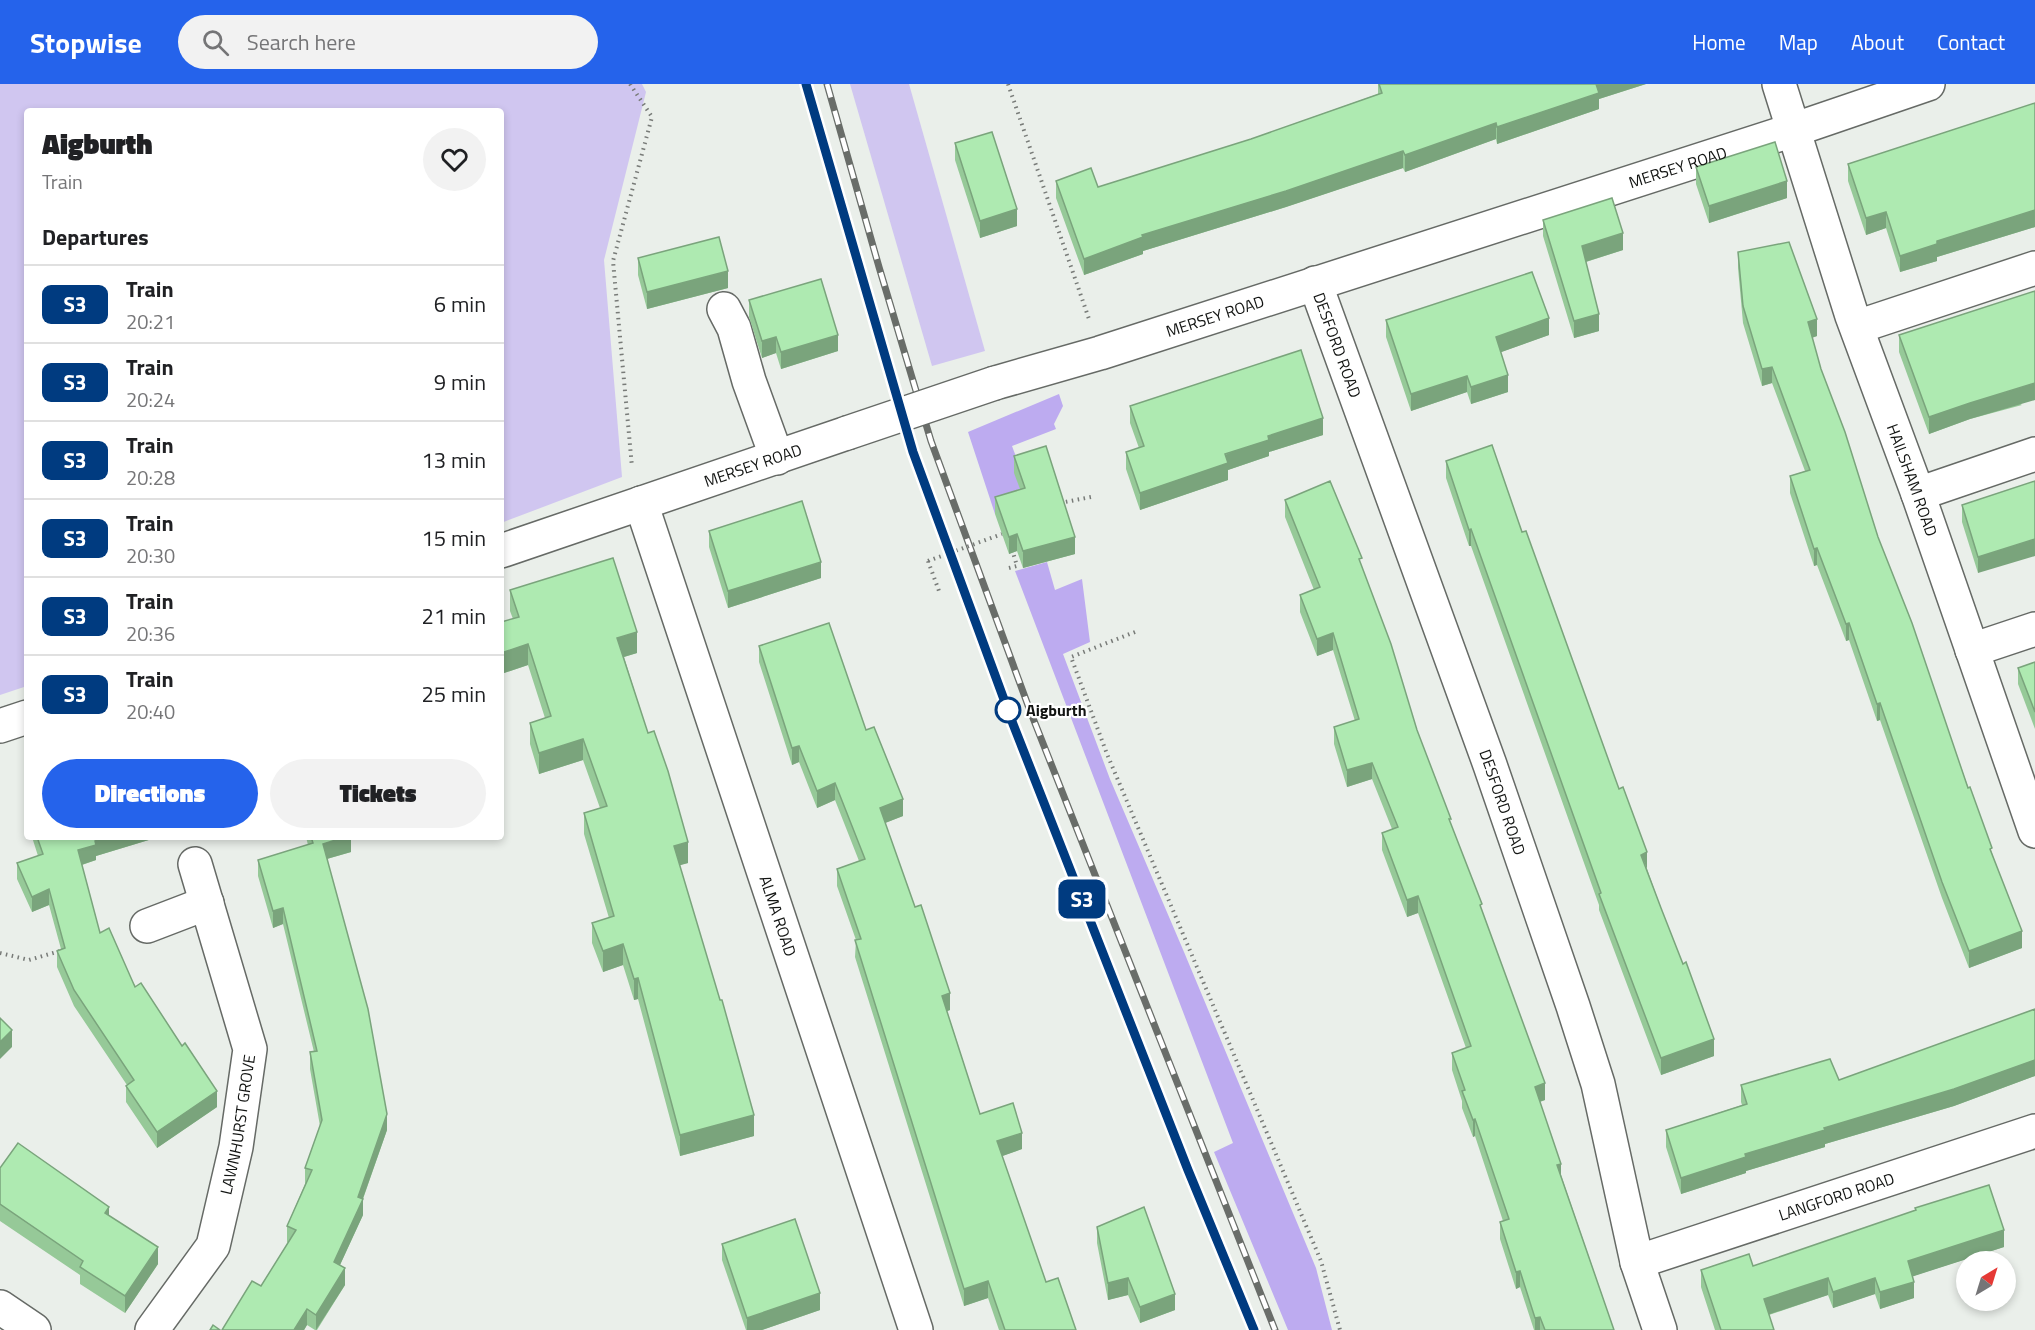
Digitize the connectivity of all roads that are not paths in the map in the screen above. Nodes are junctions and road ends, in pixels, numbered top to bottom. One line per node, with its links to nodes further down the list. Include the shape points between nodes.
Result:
1 (1779, 84): 3 (street, HAILSHAM ROAD)
2 (1928, 84): 3 (street, MERSEY ROAD)
3 (1793, 130): 5 (street, MERSEY ROAD); 7 (street, HAILSHAM ROAD)
4 (2035, 268): 7 (street)
5 (1315, 283): 9 (street, MERSEY ROAD, bridge, via 995,383); 22 (street, DESFORD ROAD, via 1573,1006 1598,1084)
6 (724, 309): 9 (street, via 734,328)
7 (1857, 327): 10 (street, HAILSHAM ROAD)
8 (2035, 454): 10 (street)
9 (777, 458): 11 (street, MERSEY ROAD)
10 (1918, 494): 14 (street, HAILSHAM ROAD)
11 (641, 503): 12 (street, MERSEY ROAD); 26 (street, ALMA ROAD)
12 (504, 550)
13 (2035, 629): 14 (street)
14 (1972, 650): 17 (street, HAILSHAM ROAD)
15 (24, 718): 16 (street)
16 (0, 726)
17 (2032, 811)
18 (195, 864): 19 (street, LAWNHURST GROVE)
19 (207, 903): 20 (street); 25 (street, LAWNHURST GROVE, via 250,1049 236,1147 213,1246)
20 (147, 926)
21 (2035, 1131): 22 (street, LANGFORD ROAD)
22 (1637, 1262): 27 (street, DESFORD ROAD)
23 (0, 1307): 24 (street)
24 (34, 1330)
25 (152, 1330)
26 (915, 1330)
27 (1660, 1330)

